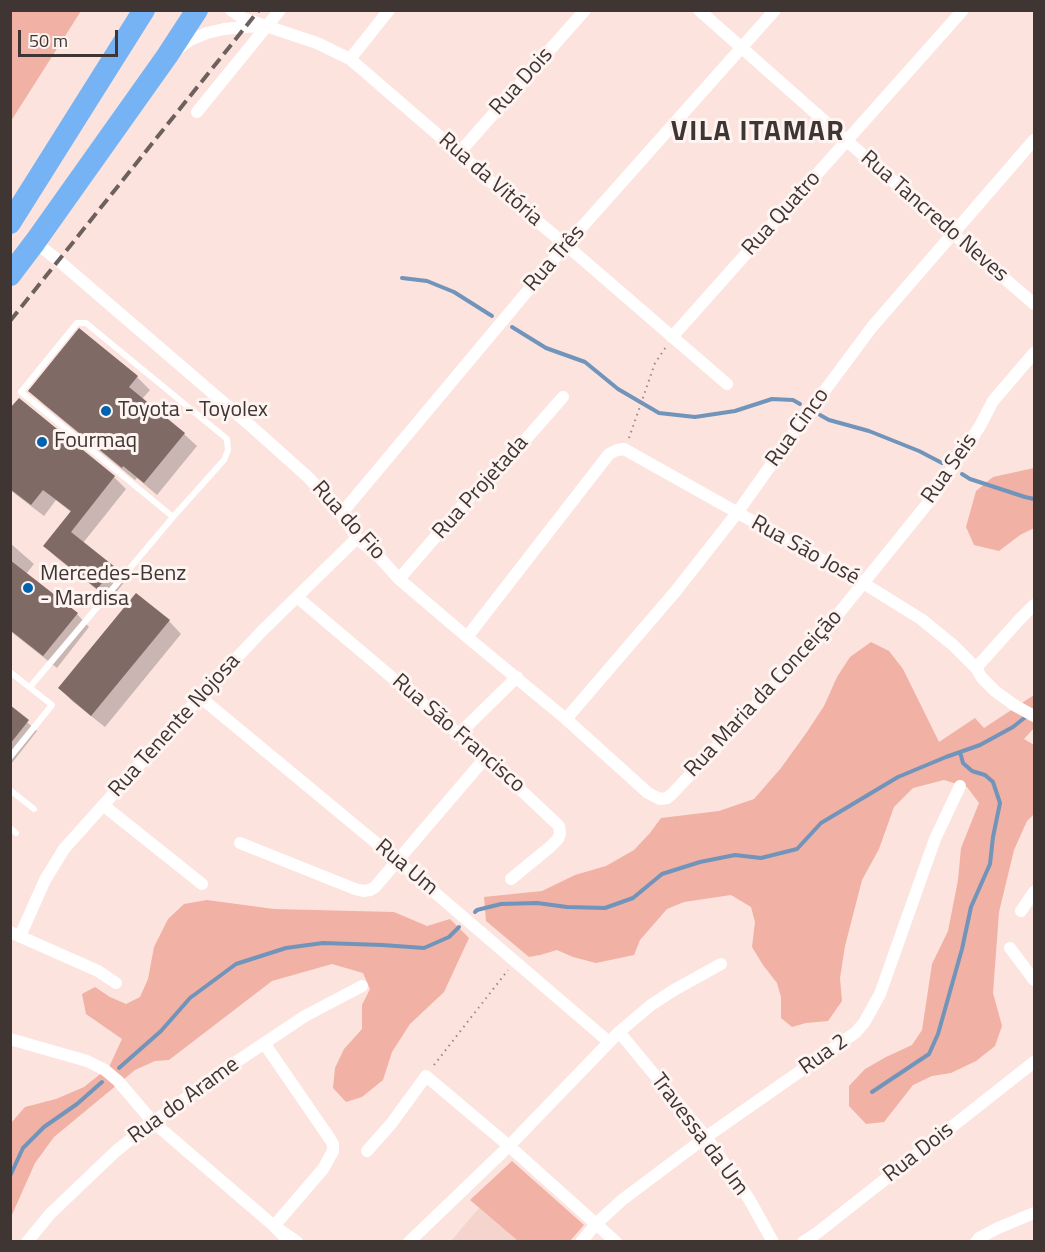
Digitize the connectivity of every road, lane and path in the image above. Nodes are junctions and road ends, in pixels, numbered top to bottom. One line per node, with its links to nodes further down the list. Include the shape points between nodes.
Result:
1 (144, 10): 18 (highway)
2 (197, 10): 12 (highway)
3 (231, 10): 10 (street, Rua da Vitória)
4 (280, 10): 10 (street)
5 (389, 10): 13 (street)
6 (585, 10): 17 (street, Rua Dois)
7 (699, 10): 11 (street, Rua Tancredo Neves)
8 (775, 10): 11 (street, Rua Três)
9 (963, 10): 16 (street, Rua Quatro)
10 (265, 27): 12 (street, Rua da Vitória, via 207,33); 13 (street, Rua da Vitória, via 317,43); 14 (street)
11 (742, 49): 16 (street, Rua Tancredo Neves); 21 (street, Rua Três)
12 (167, 57): 20 (highway)
13 (350, 59): 17 (street, Rua da Vitória)
14 (197, 112)
15 (1035, 140): 19 (street, Rua Cinco)
16 (846, 141): 19 (street, Rua Tancredo Neves); 24 (street, Rua Quatro)
17 (459, 153): 21 (street, Rua da Vitória)
18 (10, 223)
19 (952, 233): 23 (street, Rua Tancredo Neves); 29 (street, Rua Cinco, via 872,327)
20 (35, 242): 22 (highway); 30 (street, Rua do Fio, via 252,427 309,478)
21 (566, 245): 24 (street, Rua da Vitória); 30 (street, Rua Três)
22 (10, 275)
23 (1035, 304)
24 (672, 337): 26 (street, Rua da Vitória); 28 (path, via 655,363)
25 (1035, 353): 34 (street, Rua Seis, via 993,401 936,493)
26 (727, 384)
27 (563, 397): 33 (street, Rua Projetada)
28 (624, 449): 29 (street, Rua São José); 37 (street, via 609,453)
29 (737, 513): 34 (street, Rua São José); 44 (street, Rua Cinco)
30 (341, 514): 32 (street, Rua do Fio)
31 (173, 517): 31 (lane, via 21,392 77,323 86,323 227,439 224,460); 41 (lane)
32 (357, 538): 33 (street, Rua do Fio); 35 (street, Rua Tenente Nojosa)
33 (399, 579): 37 (street, Rua do Fio)
34 (863, 583): 38 (street, Rua São José, via 937,631); 50 (street, Rua Maria da Conceição, via 818,639 672,794)
35 (297, 597): 42 (street, Rua Tenente Nojosa); 45 (street, Rua São Francisco)
36 (1035, 605): 38 (street)
37 (467, 637): 40 (street, Rua do Fio)
38 (976, 668): 43 (street, Rua São José, via 995,691)
39 (10, 672): 41 (lane)
40 (517, 678): 44 (street, Rua do Fio); 45 (street)
41 (30, 687): 46 (lane, via 52,705)
42 (200, 697): 51 (street, Rua Tenente Nojosa); 54 (street, Rua Um)
43 (1031, 715)
44 (566, 719): 50 (street, Rua do Fio, via 648,793)
45 (459, 733): 47 (street, Rua São Francisco)
46 (10, 757)
47 (486, 757): 54 (street); 55 (street, Rua São Francisco, via 560,830 550,847)
48 (960, 786): 73 (street, Rua 2, via 935,839 880,994 864,1023)
49 (10, 790): 52 (lane)
50 (660, 799)
51 (104, 805): 56 (street); 59 (street, Rua Tenente Nojosa, via 64,849)
52 (34, 809)
53 (240, 843): 54 (street, via 363,891 375,887)
54 (398, 861): 61 (street, Rua Um)
55 (511, 879)
56 (202, 884)
57 (1034, 895): 58 (street)
58 (1021, 911)
59 (15, 934): 64 (street, Rua Tenente Nojosa)
60 (1010, 948): 63 (street)
61 (515, 961): 69 (street, Rua Um); 71 (path)
62 (721, 964): 66 (street, via 651,1005)
63 (1035, 980)
64 (116, 982)
65 (362, 986): 68 (street, Rua do Arame)
66 (619, 1032): 69 (street); 73 (street, Travessa da Um)
67 (10, 1039): 72 (street, via 105,1070)
68 (264, 1042): 72 (street, Rua do Arame); 78 (street, via 330,1139 333,1151 323,1169)
69 (609, 1042): 74 (street)
70 (1035, 1062): 79 (street, Rua Dois)
71 (426, 1076): 74 (street); 75 (street)
72 (153, 1122): 78 (street); 80 (street, Rua do Arame, via 116,1151 50,1214)
73 (706, 1137): 77 (street, Rua 2); 86 (street, Travessa da Um)
74 (509, 1146): 77 (street); 83 (street)
75 (367, 1151)
76 (1035, 1213): 88 (street)
77 (597, 1223): 84 (street, Rua 2); 85 (street)
78 (274, 1226): 81 (street); 82 (street)
79 (821, 1237): 87 (street, Rua Dois)
80 (27, 1242)
81 (289, 1242)
82 (297, 1242)
83 (409, 1242)
84 (581, 1242)
85 (616, 1242)
86 (773, 1242)
87 (803, 1242)
88 (976, 1242)

